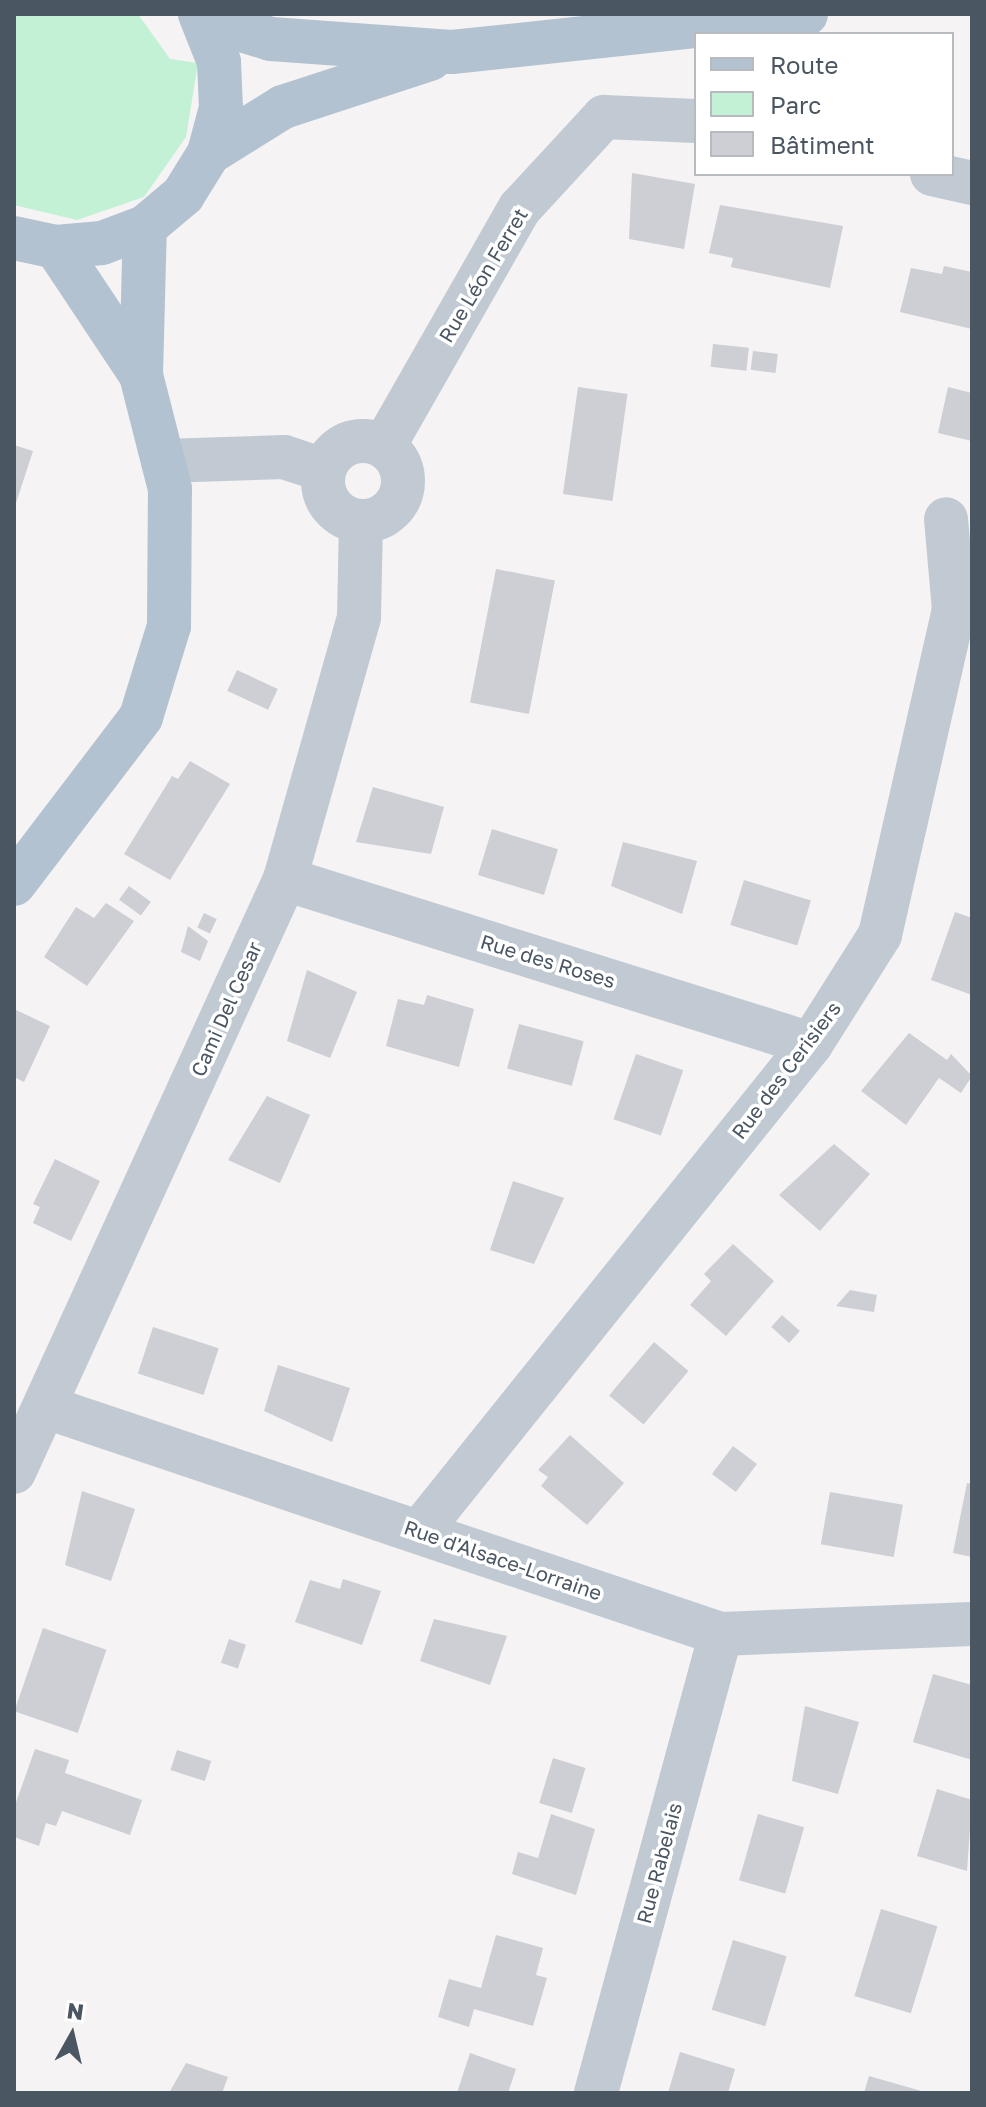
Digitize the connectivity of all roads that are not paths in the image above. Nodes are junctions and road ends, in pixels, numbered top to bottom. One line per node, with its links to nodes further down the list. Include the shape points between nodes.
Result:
1 (806, 14): 3 (main road)
2 (201, 16): 3 (main road, via 271,39); 5 (main road, via 219,62 221,108)
3 (452, 52): 5 (main road, via 283,107)
4 (694, 121): 12 (street, Rue Léon Ferret, via 604,117 520,208)
5 (209, 153): 8 (main road, via 183,195)
6 (941, 176): 7 (street)
7 (972, 183)
8 (145, 227): 10 (main road, via 102,243); 11 (main road)
9 (14, 238): 10 (main road)
10 (56, 247): 11 (main road)
11 (141, 375): 13 (main road)
12 (384, 446): 14 (street, via 341,446); 16 (street, via 397,458 402,492 394,508)
13 (163, 461): 14 (street, via 284,457); 18 (main road, via 170,489 169,626 141,717)
14 (323, 470): 16 (street, via 335,511)
15 (946, 519): 19 (street, Rue des Cerisiers, via 954,610 880,935)
16 (361, 522): 17 (street, Cami Del Cesar, via 359,617)
17 (285, 879): 19 (street, Rue des Roses); 20 (street, Cami Del Cesar)
18 (14, 884)
19 (811, 1044): 22 (street, Rue des Cerisiers)
20 (46, 1407): 21 (street, Cami Del Cesar); 22 (street, Rue d'Alsace-Lorraine)
21 (14, 1472)
22 (420, 1531): 24 (street, Rue d'Alsace-Lorraine)
23 (972, 1624): 24 (street, Rue d'Alsace-Lorraine)
24 (721, 1634): 25 (street, Rue Rabelais)
25 (596, 2093)

